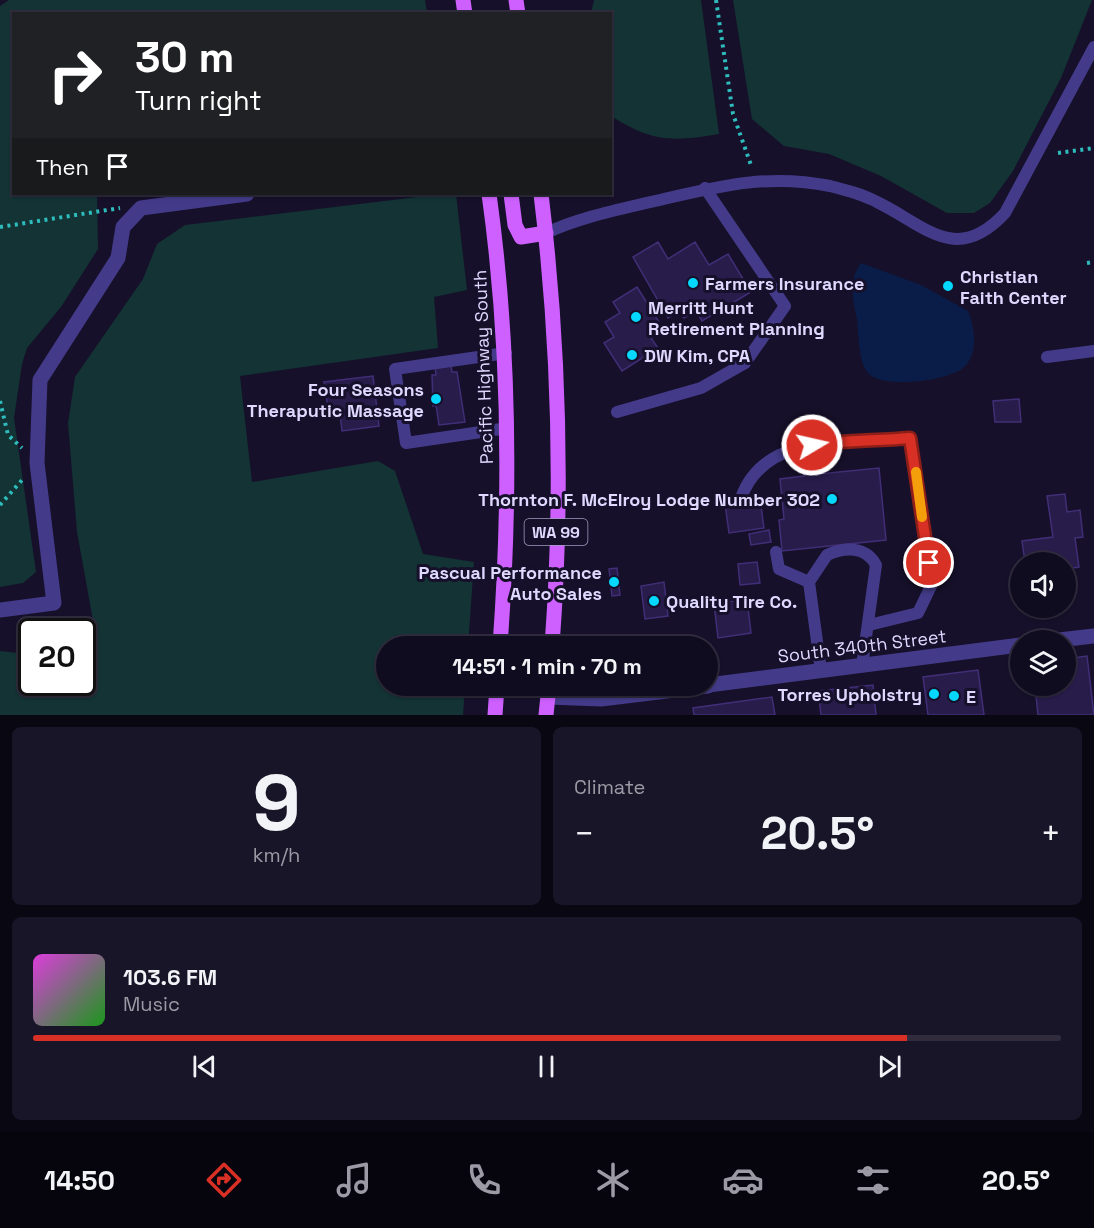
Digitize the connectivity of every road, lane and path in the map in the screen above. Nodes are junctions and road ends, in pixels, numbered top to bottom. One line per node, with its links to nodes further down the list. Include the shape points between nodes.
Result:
1 (716, 0): 5 (path, via 733,114)
2 (1094, 47): 5 (lane, via 1015,197 994,225 980,233 945,238 856,193 800,181)
3 (1094, 148): 4 (path)
4 (1058, 153)
5 (754, 181): 6 (lane)
6 (705, 188): 13 (lane, via 578,218); 20 (lane, via 785,306 745,363 701,388)
7 (239, 195): 11 (street)
8 (489, 195): 17 (main road, Pacific Highway South / WA 99)
9 (511, 195): 13 (main road, via 515,225 521,237)
10 (541, 195): 13 (main road, WA 99)
11 (141, 208): 12 (path, via 111,207); 22 (street, via 123,227 118,258 40,380)
12 (0, 227)
13 (546, 233): 30 (main road, WA 99, via 557,497)
14 (1094, 262): 15 (path)
15 (1087, 263)
16 (1094, 351): 18 (lane)
17 (506, 353): 21 (main road, Pacific Highway South / WA 99); 21 (lane, via 395,369 406,443)
18 (1047, 357)
19 (0, 401): 22 (path, via 8,435)
20 (617, 412)
21 (508, 428): 29 (main road, Pacific Highway South / WA 99)
22 (37, 463): 24 (path); 27 (street, via 54,603)
23 (741, 498): 28 (lane, via 765,461 789,451 846,440 910,438 932,584 918,613)
24 (0, 505)
25 (776, 552): 26 (lane, via 779,569)
26 (809, 582): 28 (lane, via 827,555 834,552 857,549 872,557 876,565); 35 (lane)
27 (0, 610)
28 (869, 625): 34 (lane)
29 (500, 636)
30 (552, 636)
31 (1094, 636): 32 (street)
32 (1076, 638)
33 (1010, 646): 34 (street, South 340th Street)
34 (862, 666): 35 (street, South 340th Street)
35 (821, 671): 36 (street, South 340th Street)
36 (718, 685)
37 (496, 696): 41 (main road)
38 (548, 696): 42 (main road)
39 (581, 696): 40 (street, South 340th Street)
40 (626, 696)
41 (495, 715)
42 (546, 715)

